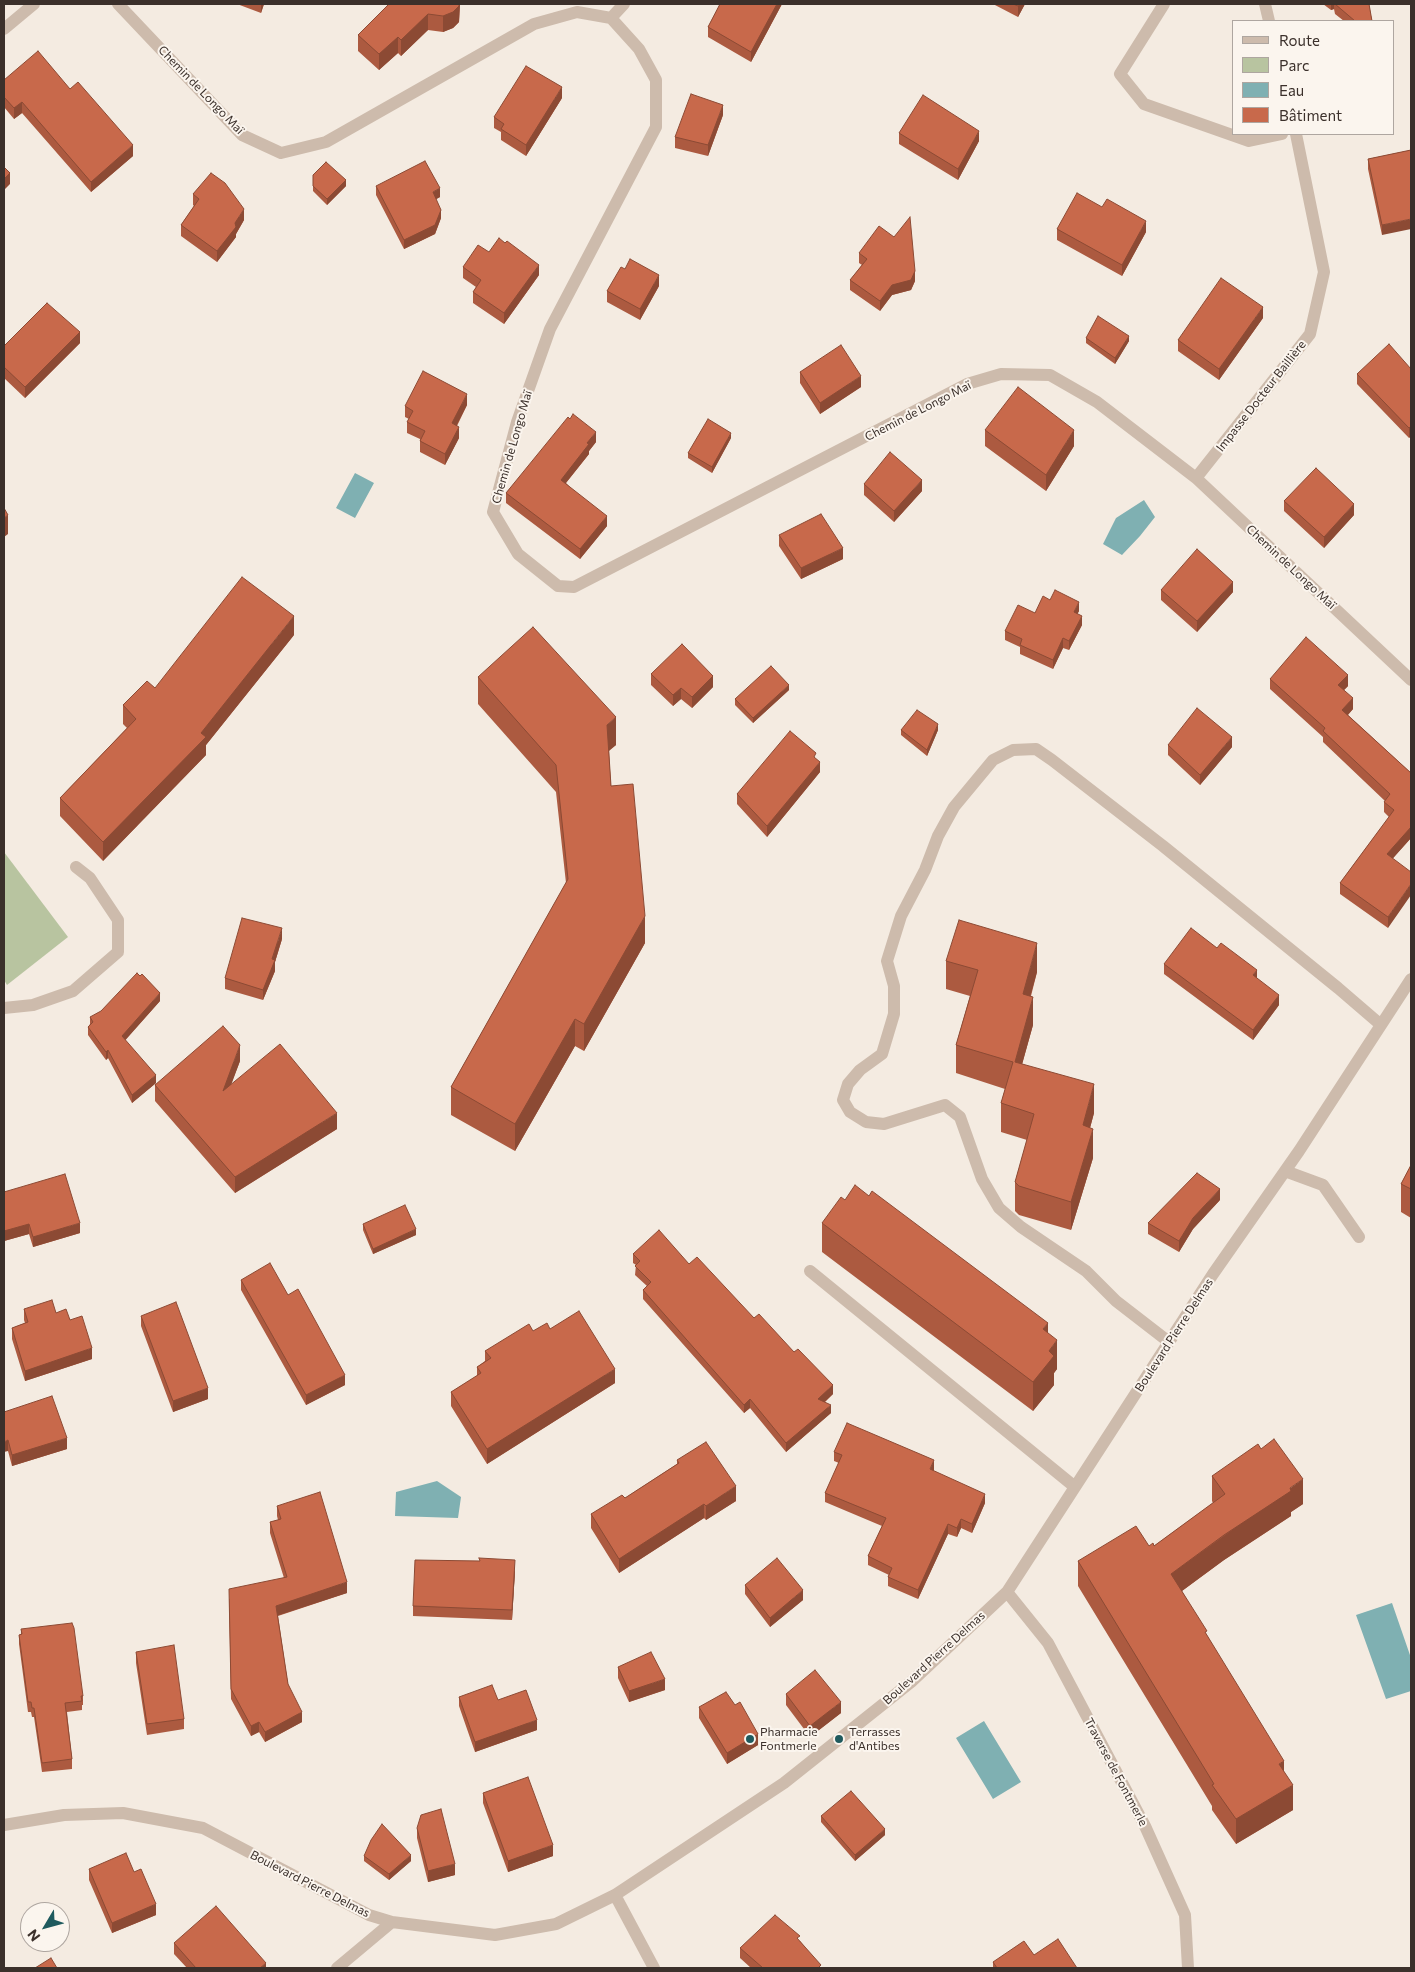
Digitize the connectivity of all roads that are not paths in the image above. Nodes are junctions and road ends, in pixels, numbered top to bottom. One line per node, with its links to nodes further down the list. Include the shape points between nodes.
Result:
1 (34, 4): 8 (street)
2 (118, 4): 6 (street, Chemin de Longo Maï, via 242,135 281,153 326,142 534,24 577,12)
3 (624, 4): 6 (street)
4 (1164, 4): 9 (street, via 1120,74 1144,104 1249,142)
5 (1265, 4): 7 (street)
6 (611, 18): 11 (street, Chemin de Longo Maï, via 639,49 656,80 656,127 550,329 517,422 493,512 518,554 558,586 574,587 967,384 1001,374 1050,375 1097,402)
7 (1269, 20)
8 (4, 28)
9 (1278, 135)
10 (1296, 135): 11 (street, Impasse Docteur Baillière, via 1324,272 1310,334)
11 (1196, 478): 12 (street, Chemin de Longo Maï)
12 (1411, 680)
13 (76, 867): 15 (street, via 90,878 118,920 118,952 73,991 33,1005)
14 (1411, 979): 16 (street, Boulevard Pierre Delmas)
15 (4, 1008)
16 (1381, 1025): 17 (street, Boulevard Pierre Delmas); 20 (street, via 1164,846 1036,750 1013,750 993,760 954,806 901,916 887,961 894,986 894,1014 882,1054 860,1070 848,1084 843,1100 850,1112 866,1122 884,1124 945,1105 960,1117 982,1179 999,1208 1086,1271 1116,1301)
17 (1285, 1171): 18 (street, via 1323,1185); 20 (street, Boulevard Pierre Delmas)
18 (1359, 1237)
19 (810, 1271): 21 (street)
20 (1169, 1342): 21 (street, Boulevard Pierre Delmas)
21 (1075, 1487): 22 (street, Boulevard Pierre Delmas)
22 (1007, 1592): 24 (street, Boulevard Pierre Delmas, via 911,1682 784,1783); 28 (street, Traverse de Fontmerle, via 1048,1643 1144,1826 1185,1915)
23 (4, 1825): 25 (street, Boulevard Pierre Delmas, via 64,1815 123,1813 203,1828 369,1916)
24 (615, 1895): 25 (street, Boulevard Pierre Delmas, via 556,1924 496,1935); 27 (street)
25 (392, 1922): 26 (street)
26 (337, 1968)
27 (654, 1968)
28 (1188, 1968)

